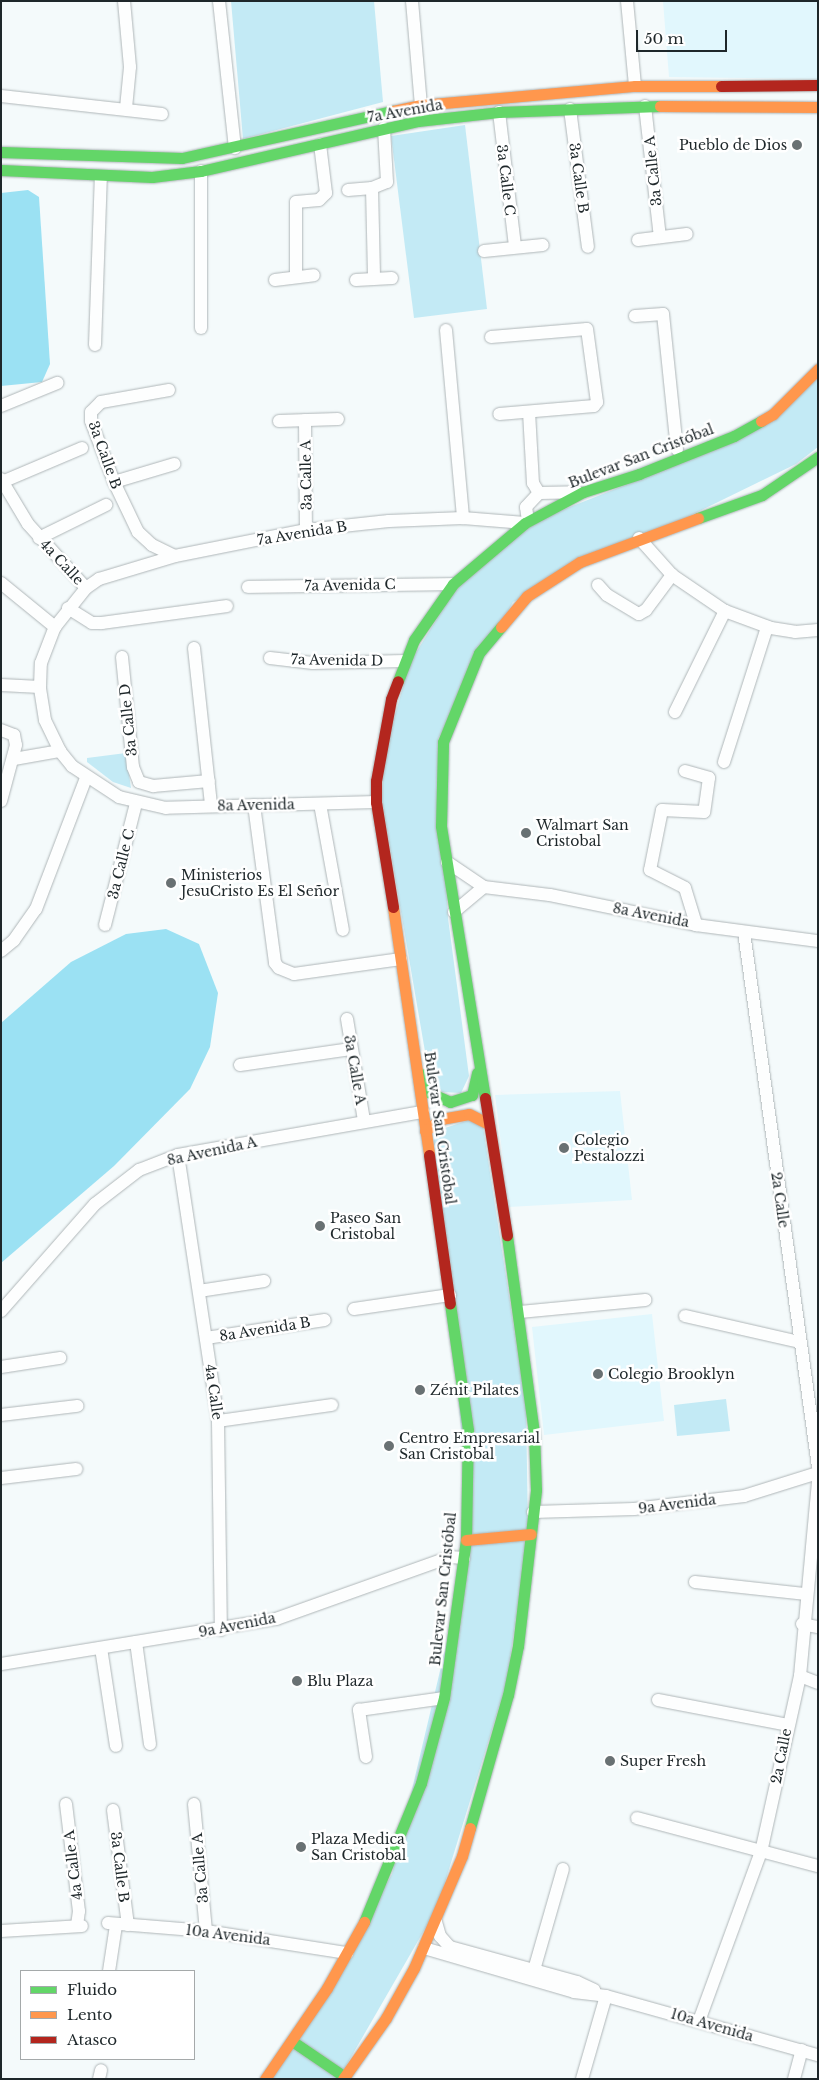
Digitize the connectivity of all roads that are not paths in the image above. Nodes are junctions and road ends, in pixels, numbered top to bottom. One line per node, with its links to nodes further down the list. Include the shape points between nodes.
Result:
1 (124, 1): 13 (street, via 130,67)
2 (220, 1): 19 (street)
3 (412, 1): 10 (street)
4 (627, 1): 7 (street)
5 (742, 84): 6 (main road, 7a Avenida); 7 (main road, 7a Avenida); 9 (main road)
6 (818, 85)
7 (635, 86): 10 (main road, 7a Avenida)
8 (1, 96): 13 (street)
9 (743, 105): 11 (main road, 7a Avenida); 12 (main road, 7a Avenida)
10 (422, 106): 19 (main road, 7a Avenida)
11 (645, 106): 14 (main road, 7a Avenida); 27 (street, 3a Calle A)
12 (818, 107)
13 (126, 108): 16 (street)
14 (570, 109): 15 (main road, 7a Avenida); 31 (street, 3a Calle B)
15 (499, 112): 17 (main road, 7a Avenida); 30 (street, 3a Calle C)
16 (162, 114)
17 (384, 128): 18 (main road, 7a Avenida); 24 (street, via 388,179)
18 (320, 144): 22 (main road, 7a Avenida); 34 (street, via 326,193 319,200 296,202 294,207)
19 (235, 148): 20 (main road, 7a Avenida, via 182,158 152,159)
20 (1, 152)
21 (1, 170): 23 (main road, 7a Avenida)
22 (201, 171): 23 (main road, 7a Avenida, via 152,177); 40 (street)
23 (101, 176): 43 (street)
24 (372, 188): 25 (street); 35 (street)
25 (348, 190)
26 (687, 234): 27 (street)
27 (660, 237): 28 (street)
28 (638, 240)
29 (543, 245): 30 (street)
30 (515, 246): 32 (street)
31 (588, 246)
32 (484, 250)
33 (314, 276): 34 (street)
34 (296, 277): 37 (street)
35 (374, 277): 36 (street); 38 (street)
36 (392, 278)
37 (274, 280)
38 (356, 280)
39 (635, 316): 55 (street, via 663,314)
40 (201, 328)
41 (446, 330): 64 (street)
42 (491, 337): 48 (street, via 588,330 596,405)
43 (95, 345)
44 (818, 369): 53 (main road, Bulevar San Cristóbal, via 773,414)
45 (57, 383): 47 (street)
46 (169, 390): 60 (street, 3a Calle B, via 95,406 90,421)
47 (1, 406)
48 (529, 412): 49 (street); 62 (street, via 533,483)
49 (500, 414)
50 (338, 418): 51 (street)
51 (305, 420): 52 (street); 66 (street, 3a Calle A)
52 (279, 421)
53 (719, 442): 55 (street); 58 (main road, Bulevar San Cristóbal)
54 (82, 448): 59 (street)
55 (677, 449): 58 (street)
56 (818, 457): 68 (main road, via 762,495)
57 (174, 464): 60 (street)
58 (639, 474): 61 (main road, Bulevar San Cristóbal)
59 (2, 481): 67 (street, 4a Calle)
60 (114, 482): 69 (street, 3a Calle B, via 138,532 152,545)
61 (583, 492): 62 (street); 65 (main road, Bulevar San Cristóbal)
62 (539, 493): 65 (street, via 526,507)
63 (106, 505): 67 (street)
64 (463, 518): 65 (street, 7a Avenida B); 66 (street, 7a Avenida B, via 390,521)
65 (526, 522): 72 (main road, Bulevar San Cristóbal)
66 (306, 530): 69 (street, 7a Avenida B)
67 (39, 538): 75 (street, 4a Calle)
68 (639, 538): 70 (street); 102 (main road, via 580,562 541,586 498,627 479,654 466,679 443,742 441,826)
69 (175, 556): 75 (street, 7a Avenida B, via 112,573)
70 (672, 575): 73 (street, via 646,610 639,614 607,595); 78 (street)
71 (1, 583): 79 (street, via 44,622)
72 (453, 584): 74 (street, 7a Avenida C); 85 (main road, Bulevar San Cristóbal, via 426,622)
73 (598, 584)
74 (248, 587)
75 (86, 588): 77 (street, 4a Calle)
76 (227, 606): 77 (street, via 102,623 92,623)
77 (68, 608): 79 (street, 4a Calle)
78 (725, 611): 80 (street); 88 (street)
79 (55, 627): 87 (street, 4a Calle, via 46,646)
80 (768, 628): 81 (street, via 794,632); 92 (street)
81 (818, 630)
82 (194, 648): 95 (street)
83 (122, 657): 95 (street, 3a Calle D, via 133,767 139,782 153,786)
84 (270, 658): 85 (street, 7a Avenida D, via 313,663)
85 (405, 660): 97 (main road, Bulevar San Cristóbal, via 384,724)
86 (1, 685): 87 (street)
87 (40, 687): 90 (street, 4a Calle, via 45,720)
88 (674, 712)
89 (1, 730): 91 (street, via 14,735)
90 (60, 751): 91 (street); 94 (street, 4a Calle)
91 (14, 759): 96 (street)
92 (724, 762)
93 (686, 771): 106 (street, via 709,778 704,812 662,810 650,870 685,888)
94 (86, 778): 98 (street, 4a Calle); 110 (street, via 36,910 14,940)
95 (209, 781): 101 (street)
96 (1, 801)
97 (376, 802): 99 (street, 8a Avenida); 111 (main road, Bulevar San Cristóbal)
98 (136, 803): 101 (street, 8a Avenida, via 166,808); 105 (street, 3a Calle C)
99 (320, 804): 100 (street, 8a Avenida); 107 (street)
100 (254, 805): 101 (street, 8a Avenida); 111 (street, via 275,964 283,972 294,974)
101 (211, 806)
102 (447, 862): 103 (street, 8a Avenida); 104 (main road)
103 (484, 887): 104 (street); 106 (street, 8a Avenida, via 550,895)
104 (454, 912): 115 (main road)
105 (105, 925)
106 (696, 925): 108 (street, 8a Avenida)
107 (343, 930)
108 (744, 932): 109 (street, 8a Avenida); 132 (street, 2a Calle)
109 (818, 941)
110 (1, 951)
111 (401, 958): 112 (main road, Bulevar San Cristóbal)
112 (407, 997): 115 (main road, via 416,1016 428,1092 450,1102 472,1096); 117 (main road, Bulevar San Cristóbal)
113 (347, 1019): 114 (street, 3a Calle A)
114 (351, 1049): 116 (street); 118 (street, 3a Calle A)
115 (478, 1060): 119 (main road)
116 (240, 1066)
117 (422, 1112): 118 (street, 8a Avenida A); 120 (main road, Bulevar San Cristóbal)
118 (364, 1121): 121 (street, 8a Avenida A)
119 (489, 1124): 120 (main road, via 470,1114 440,1119); 128 (main road)
120 (425, 1131): 124 (main road, Bulevar San Cristóbal)
121 (178, 1155): 123 (street, 4a Calle); 127 (street, 8a Avenida A, via 139,1170 95,1204)
122 (264, 1281): 123 (street)
123 (199, 1291): 131 (street, 4a Calle)
124 (450, 1295): 126 (street); 147 (main road, Bulevar San Cristóbal, via 468,1430)
125 (645, 1300): 128 (street)
126 (354, 1309)
127 (1, 1311)
128 (520, 1312): 144 (main road, via 534,1433 536,1490)
129 (685, 1316): 132 (street)
130 (325, 1320): 131 (street, 8a Avenida B)
131 (206, 1338): 138 (street, 4a Calle)
132 (799, 1342): 139 (street, 2a Calle)
133 (60, 1358): 134 (street)
134 (1, 1368)
135 (332, 1405): 138 (street)
136 (77, 1406): 137 (street)
137 (1, 1415)
138 (218, 1421): 153 (street, 4a Calle)
139 (818, 1467)
140 (76, 1469): 142 (street)
141 (818, 1473): 144 (street, 9a Avenida, via 744,1496 634,1509)
142 (1, 1478)
143 (818, 1481): 146 (street, 2a Calle)
144 (533, 1512): 145 (main road)
145 (531, 1534): 147 (main road); 172 (main road, via 518,1646 508,1695 464,1848)
146 (815, 1537): 150 (street, 2a Calle)
147 (466, 1540): 148 (main road, Bulevar San Cristóbal)
148 (464, 1558): 153 (street, 9a Avenida, via 450,1557 276,1619); 159 (main road, Bulevar San Cristóbal)
149 (694, 1582): 150 (street)
150 (806, 1594): 151 (street, 2a Calle)
151 (802, 1624): 152 (street); 157 (street, 2a Calle)
152 (818, 1626)
153 (221, 1630): 154 (street, 9a Avenida)
154 (136, 1642): 155 (street, 9a Avenida); 162 (street)
155 (101, 1648): 156 (street, 9a Avenida); 163 (street)
156 (1, 1664)
157 (800, 1676): 158 (street); 161 (street, 2a Calle)
158 (818, 1682)
159 (444, 1698): 164 (street, via 359,1710); 177 (main road, Bulevar San Cristóbal, via 421,1784 386,1876)
160 (658, 1700): 161 (street)
161 (788, 1725): 169 (street, 2a Calle)
162 (150, 1744)
163 (116, 1746)
164 (366, 1757)
165 (66, 1804): 175 (street, 4a Calle A, via 80,1926)
166 (194, 1804): 174 (street, 3a Calle A)
167 (113, 1810): 173 (street, 3a Calle B)
168 (637, 1818): 169 (street)
169 (761, 1852): 170 (street); 181 (street, 2a Calle)
170 (818, 1866)
171 (563, 1869): 179 (street)
172 (436, 1922): 176 (main road); 179 (street, 10a Avenida, via 440,1936 450,1947)
173 (117, 1924): 174 (street, 10a Avenida); 178 (street)
174 (206, 1931): 177 (street, 10a Avenida)
175 (1, 1932)
176 (424, 1948): 180 (street, 10a Avenida, via 574,1992); 185 (main road, via 386,2018)
177 (347, 1953): 182 (main road, Bulevar San Cristóbal)
178 (109, 1970)
179 (534, 1970): 180 (street, 10a Avenida, via 577,1982)
180 (606, 1996): 181 (street, 10a Avenida); 187 (street)
181 (698, 2021): 183 (street, 10a Avenida)
182 (292, 2041): 185 (main road); 186 (main road, Bulevar San Cristóbal)
183 (802, 2050): 184 (street, 10a Avenida); 188 (street)
184 (818, 2055)
185 (344, 2078)
186 (265, 2079)
187 (582, 2079)
188 (794, 2079)

